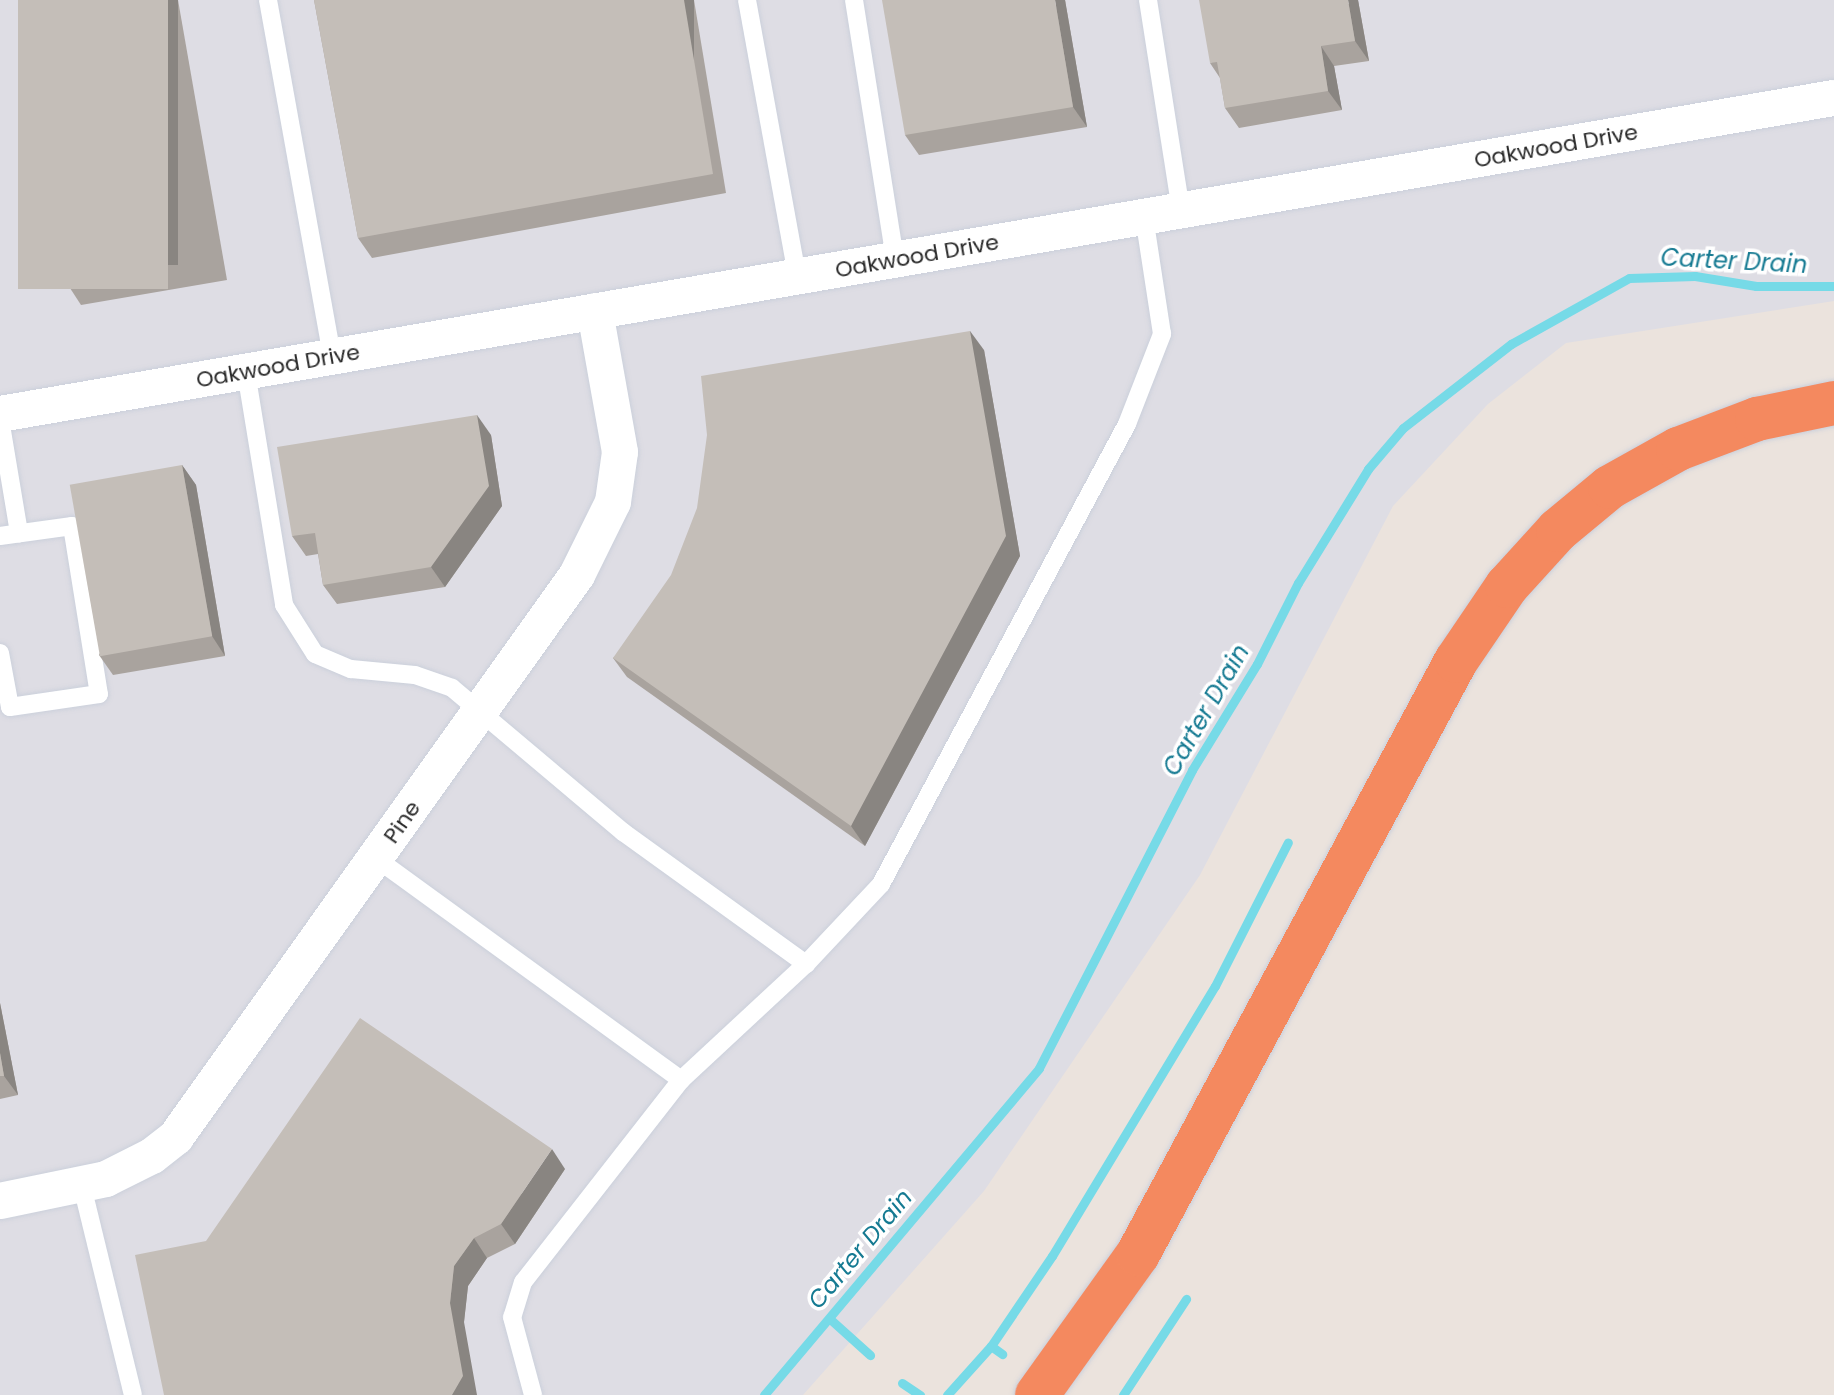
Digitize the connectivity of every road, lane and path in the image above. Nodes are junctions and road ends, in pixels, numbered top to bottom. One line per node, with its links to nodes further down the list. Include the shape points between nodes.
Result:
1 (268, 0): 11 (lane)
2 (747, 0): 9 (lane)
3 (854, 0): 8 (lane)
4 (1148, 0): 6 (lane)
5 (1834, 98): 6 (street, Oakwood Drive)
6 (1181, 210): 7 (street, Oakwood Drive)
7 (1144, 216): 8 (street, Oakwood Drive); 20 (lane, via 1162,334 1127,424 881,884)
8 (895, 259): 9 (street, Oakwood Drive)
9 (797, 276): 10 (street, Oakwood Drive)
10 (595, 311): 11 (street, Oakwood Drive); 18 (street, Pine, via 620,452 613,502 577,575)
11 (332, 357): 12 (street, Oakwood Drive)
12 (246, 372): 14 (street, Oakwood Drive); 18 (lane, via 284,605 315,654 351,669 415,675 452,688)
13 (1834, 403): 26 (highway, via 1757,419 1678,449 1610,487 1558,530 1507,586 1456,661 1138,1254)
14 (0, 417): 15 (lane)
15 (19, 533): 16 (lane); 17 (lane, via 72,526 99,694 10,707)
16 (0, 536)
17 (0, 653)
18 (479, 714): 19 (street, Pine); 20 (lane, via 623,832)
19 (377, 859): 21 (lane); 22 (street, Pine, via 176,1137 128,1170)
20 (806, 964): 21 (lane)
21 (681, 1080): 25 (lane, via 523,1282 512,1317)
22 (82, 1186): 23 (street, Pine); 24 (lane)
23 (0, 1201)
24 (133, 1395)
25 (533, 1395)
26 (1037, 1395)

